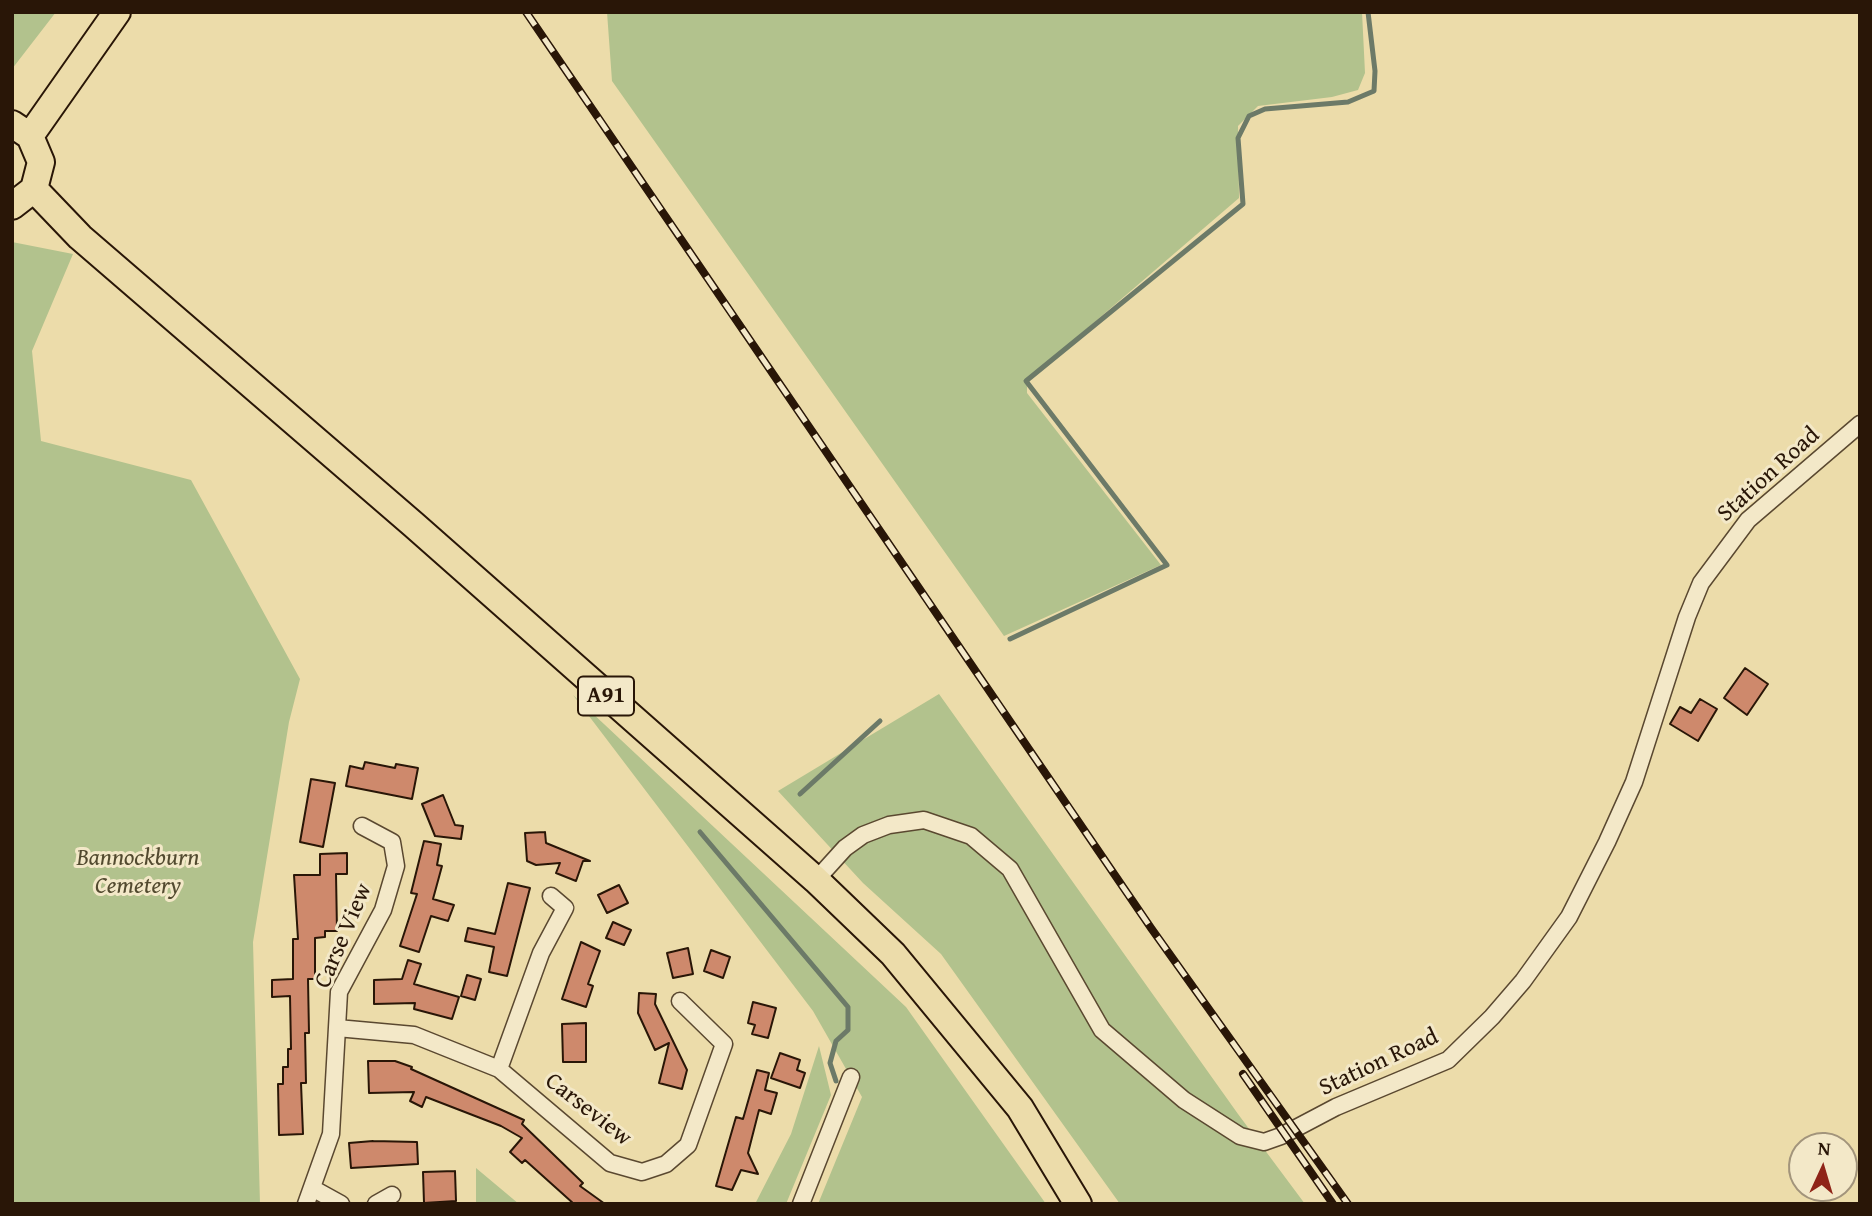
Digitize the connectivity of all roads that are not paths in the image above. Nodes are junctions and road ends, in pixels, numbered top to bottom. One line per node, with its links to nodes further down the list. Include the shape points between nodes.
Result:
1 (117, 12): 2 (main road, via 76,68)
2 (19, 128): 3 (main road, via 41,162)
3 (34, 189): 4 (main road, A91); 5 (main road, A91)
4 (12, 207): 5 (main road, A91)
5 (80, 237): 8 (main road, A91)
6 (1860, 425): 8 (street, Station Road, via 1748,520 1701,583 1634,782 1569,917 1523,981 1448,1060 1336,1107 1281,1136 1264,1142 1240,1136 1184,1100 1102,1030 1010,869 971,836 924,820 889,824 845,848)
7 (362, 826): 13 (street, Carse View, via 392,842 396,866 383,910 339,992)
8 (816, 880): 21 (main road, A91, via 893,954 1020,1108)
9 (551, 896): 10 (street)
10 (565, 908): 11 (street); 14 (street, via 541,953)
11 (579, 918)
12 (680, 1001): 14 (street, Carseview, via 724,1044 688,1145 666,1164 642,1172 610,1163)
13 (337, 1028): 14 (street, Carseview, via 414,1035); 17 (street, Carse View, via 331,1134)
14 (499, 1069)
15 (851, 1077): 20 (street)
16 (392, 1195): 19 (street)
17 (309, 1196): 18 (street)
18 (341, 1204)
19 (376, 1204)
20 (801, 1204)
21 (1078, 1204)

